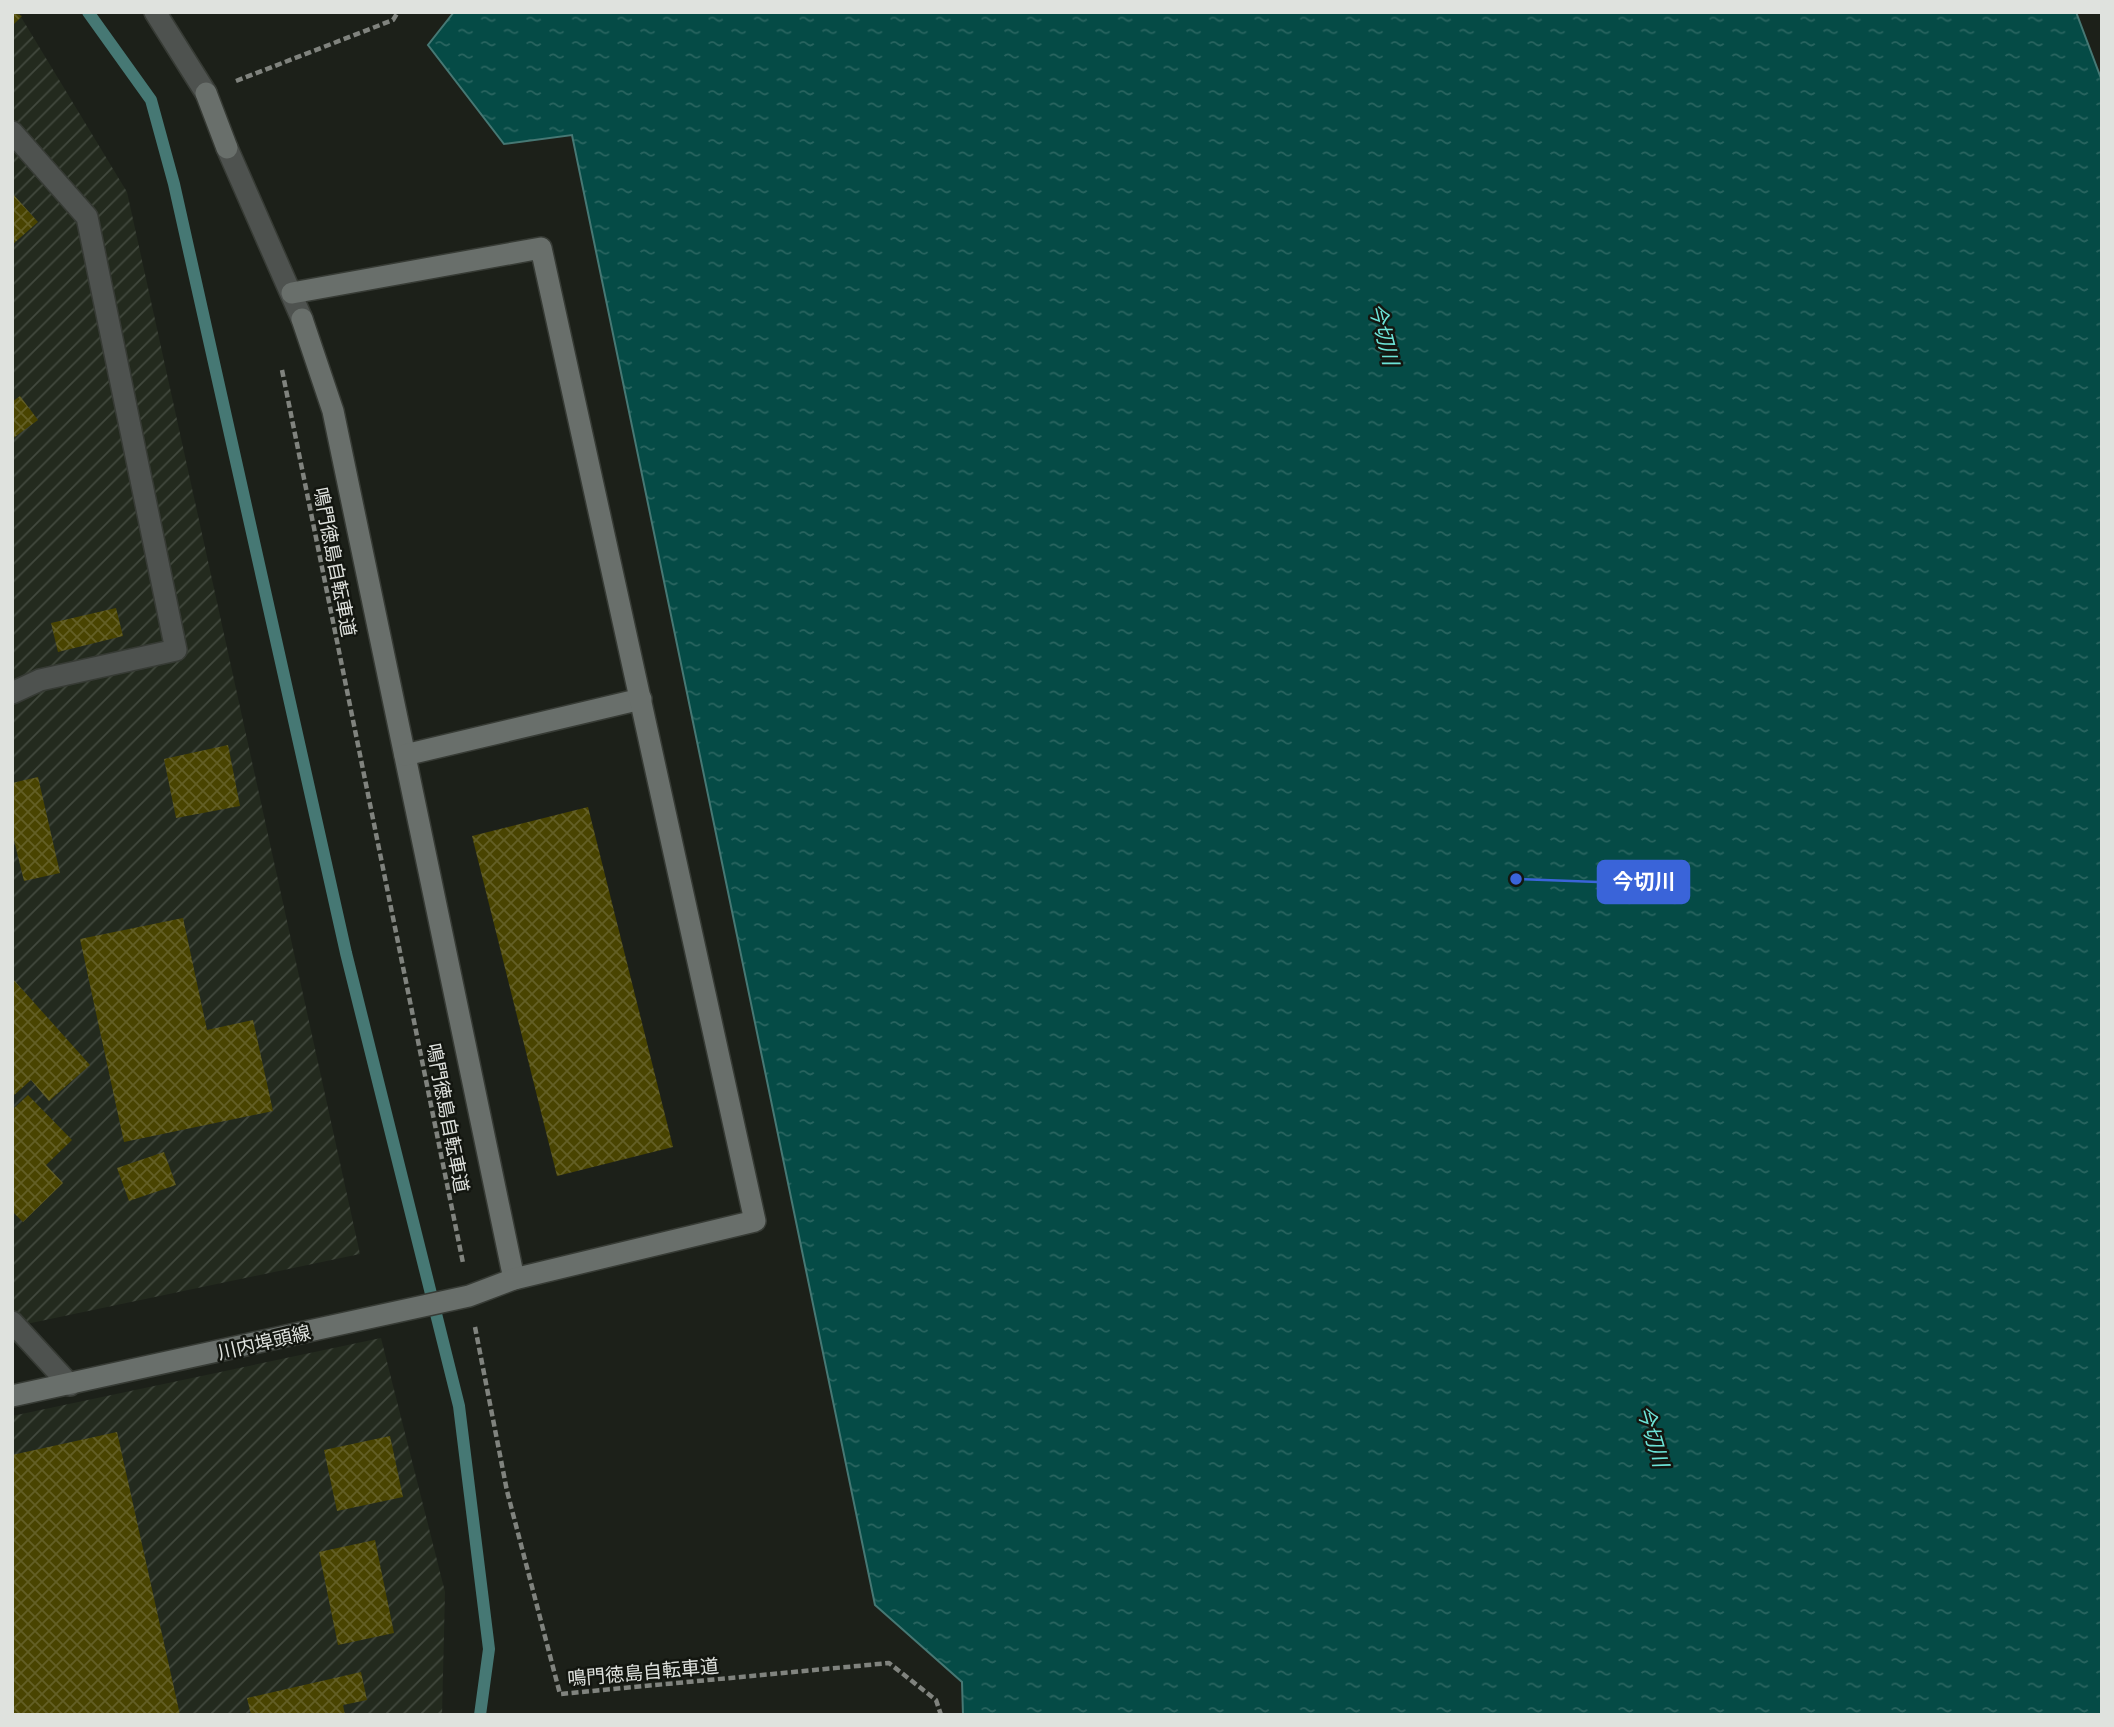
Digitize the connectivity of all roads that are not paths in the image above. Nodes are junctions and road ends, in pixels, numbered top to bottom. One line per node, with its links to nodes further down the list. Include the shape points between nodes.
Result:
1 (155, 12): 3 (street, via 206,93)
2 (12, 132): 4 (street, via 87,217 176,650 40,680)
3 (292, 293): 5 (street, via 541,248); 6 (street, via 333,411)
4 (12, 693)
5 (641, 699): 6 (street); 7 (street, 川内埠頭線, via 755,1221)
6 (405, 755): 7 (street)
7 (514, 1279): 9 (street, 川内埠頭線, via 469,1296)
8 (12, 1322): 9 (street)
9 (70, 1385): 10 (street, 川内埠頭線)
10 (12, 1396)

